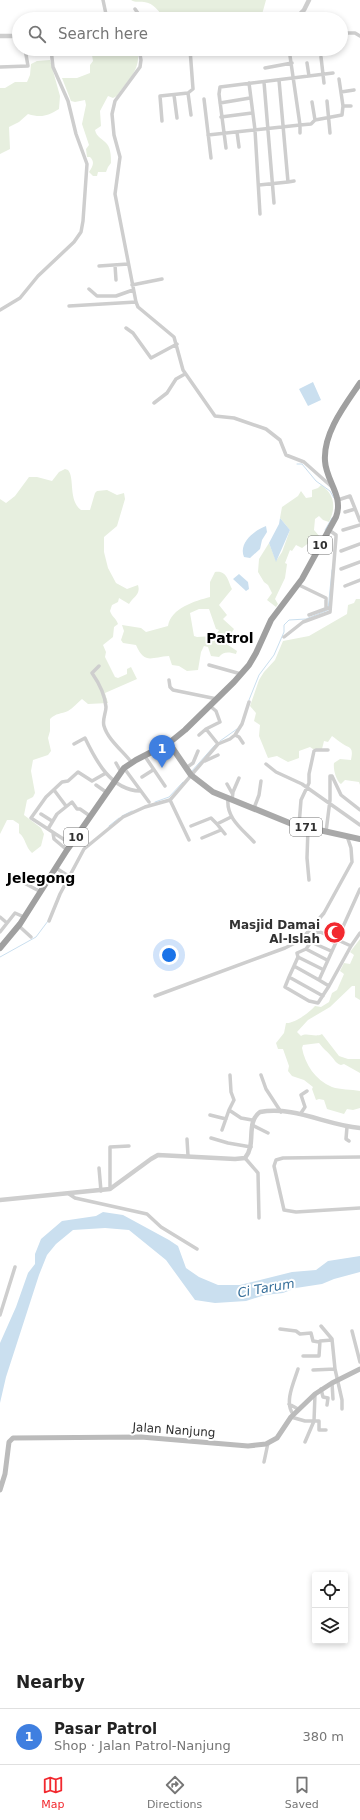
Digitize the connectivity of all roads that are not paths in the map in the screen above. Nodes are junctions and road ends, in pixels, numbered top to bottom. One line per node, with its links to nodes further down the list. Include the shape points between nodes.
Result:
1 (103, 0): 4 (street)
2 (309, 0): 6 (street)
3 (134, 9): 5 (street)
4 (106, 12)
5 (136, 12)
6 (302, 12)
7 (348, 33): 10 (street)
8 (0, 36): 9 (street)
9 (12, 36)
10 (360, 36)
11 (27, 56): 19 (street, via 28,66)
12 (52, 56): 75 (street, via 53,67 68,101 87,164 81,232 20,298)
13 (140, 56): 66 (street, via 140,67 115,101 113,108 113,125 120,157 115,194)
14 (191, 56): 32 (street, via 193,90)
15 (290, 56): 17 (street)
16 (321, 57): 22 (street)
17 (292, 63): 20 (street); 24 (street)
18 (307, 63): 23 (street)
19 (0, 67)
20 (265, 68)
21 (333, 73): 22 (street)
22 (322, 74): 23 (street); 28 (street)
23 (309, 76): 24 (street)
24 (294, 78): 26 (street); 48 (street)
25 (340, 79): 31 (street)
26 (279, 80): 27 (street); 49 (street)
27 (264, 82): 29 (street); 50 (street)
28 (324, 83)
29 (249, 84): 34 (street); 38 (street, via 220,87)
30 (354, 90): 31 (street)
31 (341, 92): 39 (street)
32 (188, 93): 33 (street); 42 (street)
33 (174, 95): 44 (street); 47 (street, via 160,96)
34 (250, 98): 38 (street); 41 (street)
35 (204, 99): 56 (street)
36 (327, 101): 45 (street)
37 (312, 102): 46 (street)
38 (220, 103): 43 (street)
39 (343, 106): 40 (street); 45 (street, via 342,115)
40 (351, 106)
41 (252, 113): 43 (street); 51 (street)
42 (191, 115)
43 (221, 117): 55 (street)
44 (177, 118)
45 (329, 118): 46 (street); 54 (street)
46 (315, 120): 48 (street, via 311,124)
47 (162, 121)
48 (300, 125): 49 (street); 53 (street)
49 (283, 128): 50 (street); 61 (street)
50 (269, 129): 51 (street); 62 (street)
51 (255, 130): 52 (street); 63 (street)
52 (237, 132): 55 (street); 57 (street)
53 (300, 133)
54 (330, 133)
55 (223, 134): 56 (street); 58 (street)
56 (208, 135): 59 (street)
57 (238, 147)
58 (226, 148)
59 (211, 158)
60 (294, 181): 61 (street)
61 (288, 182): 62 (street)
62 (273, 184): 63 (street); 64 (street)
63 (259, 185): 65 (street)
64 (274, 203)
65 (260, 214)
66 (128, 264): 67 (street); 71 (street)
67 (115, 265): 68 (street); 70 (street)
68 (99, 266)
69 (162, 279): 71 (street)
70 (116, 280)
71 (133, 287): 72 (street, via 113,296 97,296); 73 (street)
72 (89, 288)
73 (136, 302): 74 (street); 77 (street, via 138,307 173,336)
74 (69, 306)
75 (0, 310)
76 (126, 328): 77 (street, via 150,358)
77 (177, 344): 78 (street)
78 (185, 374): 80 (street, via 176,379 167,393); 81 (street, via 216,417 234,418 266,429 278,438 286,455 304,462)
79 (360, 383): 81 (highway, 10, via 335,420 327,445 325,460)
80 (154, 403)
81 (335, 489): 82 (highway, 10)
82 (338, 500): 83 (street, via 350,496); 87 (highway, 10, via 337,514)
83 (355, 508): 84 (street); 85 (street)
84 (345, 512)
85 (360, 522)
86 (360, 525): 88 (street)
87 (329, 530): 94 (highway, 10); 96 (street, via 336,535)
88 (343, 530)
89 (360, 544): 90 (street)
90 (341, 551)
91 (360, 562): 92 (street)
92 (341, 569)
93 (360, 580): 95 (street)
94 (298, 585): 96 (street, via 326,598); 101 (highway, 10, via 271,620 254,656)
95 (345, 586)
96 (329, 610): 97 (street); 98 (street, via 304,622)
97 (309, 615)
98 (284, 637)
99 (209, 665): 101 (street)
100 (99, 666): 117 (street, via 92,672 99,683 106,707 103,724 109,736)
101 (241, 674): 103 (highway, 10)
102 (169, 680): 103 (street, via 173,690)
103 (217, 699): 105 (highway, 10)
104 (250, 702): 108 (street)
105 (210, 706): 106 (street, via 216,711 220,722); 109 (highway, 10)
106 (206, 729): 107 (street); 112 (street)
107 (199, 735)
108 (235, 735): 110 (street); 112 (street)
109 (169, 743): 115 (highway, 10); 123 (main road, 171)
110 (243, 743)
111 (74, 744): 124 (street, via 85,738)
112 (218, 744): 119 (street)
113 (328, 750): 132 (street, via 314,751)
114 (198, 751): 123 (street)
115 (144, 755): 117 (highway, 10); 122 (street)
116 (218, 755): 119 (street)
117 (132, 762): 121 (highway, 10)
118 (116, 763): 121 (street)
119 (202, 763): 123 (street)
120 (266, 764): 132 (street)
121 (123, 770): 127 (highway, 10); 134 (street)
122 (153, 770): 125 (street); 131 (street)
123 (189, 773): 136 (main road, 171, via 206,788); 137 (street)
124 (106, 774): 127 (street); 133 (street, via 92,781 78,772)
125 (142, 777)
126 (239, 778): 136 (street)
127 (114, 781): 134 (street, via 131,790); 135 (highway, 10)
128 (261, 781): 141 (street)
129 (227, 784): 136 (street)
130 (96, 785): 135 (street)
131 (165, 786)
132 (306, 788): 139 (street, via 316,792); 148 (street, via 301,800)
133 (54, 790): 140 (street); 152 (street, via 31,818)
134 (140, 791): 138 (street)
135 (106, 792): 144 (highway, 10)
136 (231, 797): 141 (main road, 171); 145 (street, via 228,811)
137 (170, 800): 160 (street); 166 (street, via 138,810 118,820 84,849)
138 (149, 802)
139 (329, 804): 142 (street, via 328,777 331,776 341,795); 149 (street, via 339,808); 154 (street)
140 (66, 806): 144 (street, via 72,802 77,809); 146 (street)
141 (254, 809): 148 (main road, 171)
142 (360, 810)
143 (41, 814): 146 (street)
144 (90, 816): 163 (highway, 10)
145 (231, 817): 147 (street); 162 (street)
146 (52, 821): 152 (street)
147 (217, 824): 150 (street, via 211,818); 153 (street)
148 (299, 825): 151 (main road, 171)
149 (360, 825)
150 (191, 826)
151 (308, 828): 154 (main road, 171); 167 (street)
152 (48, 829): 155 (street)
153 (221, 830): 156 (street); 158 (street)
154 (326, 832): 157 (main road, 171)
155 (53, 833): 161 (street); 163 (street)
156 (225, 834)
157 (346, 835): 159 (main road, 171); 196 (street, via 351,848 352,862 324,913 302,940)
158 (202, 838)
159 (360, 839)
160 (189, 840)
161 (57, 842): 163 (street); 164 (street)
162 (254, 842)
163 (70, 843): 164 (highway, 10)
164 (67, 850): 165 (highway, 10)
165 (56, 868): 166 (street); 170 (highway, 10)
166 (70, 877): 175 (street)
167 (309, 880)
168 (26, 884): 170 (street)
169 (360, 889): 171 (street)
170 (41, 892): 173 (highway, 10)
171 (356, 899): 172 (street); 182 (street)
172 (360, 901)
173 (25, 917): 176 (street, via 16,913); 177 (highway, 10)
174 (0, 919): 176 (street)
175 (49, 922)
176 (7, 923): 178 (street)
177 (19, 926): 180 (street); 183 (highway, 10)
178 (0, 932)
179 (360, 933): 185 (street)
180 (32, 937)
181 (0, 939): 183 (street)
182 (336, 940): 184 (street, via 318,931); 185 (street); 188 (street)
183 (7, 941): 186 (highway, 10)
184 (311, 942): 187 (street); 188 (street)
185 (351, 946): 195 (street)
186 (0, 948)
187 (306, 949): 189 (street, via 297,953); 190 (street)
188 (331, 951): 190 (street)
189 (298, 957): 191 (street); 192 (street)
190 (327, 960): 192 (street)
191 (294, 966): 193 (street); 194 (street)
192 (322, 969): 194 (street)
193 (289, 976): 197 (street); 197 (street, via 285,987 309,1001 318,1003)
194 (319, 980): 195 (street)
195 (329, 986): 197 (street)
196 (155, 996)
197 (323, 996)
198 (230, 1075): 201 (street, via 234,1100)
199 (261, 1075): 202 (street, via 266,1089)
200 (307, 1091): 203 (street, via 301,1095 305,1107)
201 (229, 1110): 205 (street); 206 (street)
202 (281, 1112): 203 (street); 206 (street, via 260,1112)
203 (301, 1113): 207 (street)
204 (210, 1115): 205 (street)
205 (226, 1119): 209 (street)
206 (252, 1123): 210 (street); 215 (street)
207 (347, 1127): 208 (street); 213 (street, via 346,1139)
208 (360, 1128)
209 (222, 1130)
210 (268, 1133)
211 (211, 1138): 215 (street)
212 (187, 1139): 216 (street)
213 (349, 1141)
214 (129, 1146): 220 (street, via 110,1147)
215 (251, 1147): 218 (street)
216 (188, 1156): 218 (street, via 235,1160); 220 (street, via 156,1156)
217 (360, 1157): 224 (street, via 283,1158 276,1160 274,1166 284,1210 296,1212)
218 (245, 1158): 225 (street, via 258,1173)
219 (99, 1168): 221 (street)
220 (110, 1189): 221 (street)
221 (101, 1191): 222 (street)
222 (69, 1194): 223 (street); 226 (street, via 76,1198 147,1214)
223 (0, 1200)
224 (360, 1208)
225 (259, 1218)
226 (197, 1249)
227 (16, 1267): 228 (street)
228 (0, 1315)
229 (321, 1326): 232 (street)
230 (280, 1329): 233 (street, via 300,1334 311,1333 313,1341)
231 (352, 1331): 235 (street)
232 (332, 1340): 233 (street); 237 (street)
233 (319, 1342): 234 (street, via 319,1356)
234 (303, 1356)
235 (360, 1362)
236 (298, 1369): 244 (street)
237 (335, 1369): 239 (street); 240 (street)
238 (360, 1369): 240 (main road)
239 (313, 1370)
240 (334, 1381): 241 (main road); 243 (street); 247 (street, via 342,1400)
241 (321, 1389): 242 (main road); 245 (street, via 323,1396 328,1398)
242 (315, 1394): 246 (main road); 249 (street)
243 (333, 1399)
244 (290, 1404): 246 (street); 248 (street)
245 (327, 1405)
246 (298, 1409): 248 (main road)
247 (342, 1409)
248 (292, 1415): 249 (street, via 305,1421); 252 (main road, via 277,1438)
249 (314, 1421): 250 (street, via 319,1422 319,1430); 251 (street)
250 (326, 1430)
251 (305, 1442)
252 (268, 1443): 253 (street); 254 (main road, Jalan Nanjung, via 248,1446 141,1437 16,1437 9,1442)
253 (264, 1462)
254 (0, 1490)

